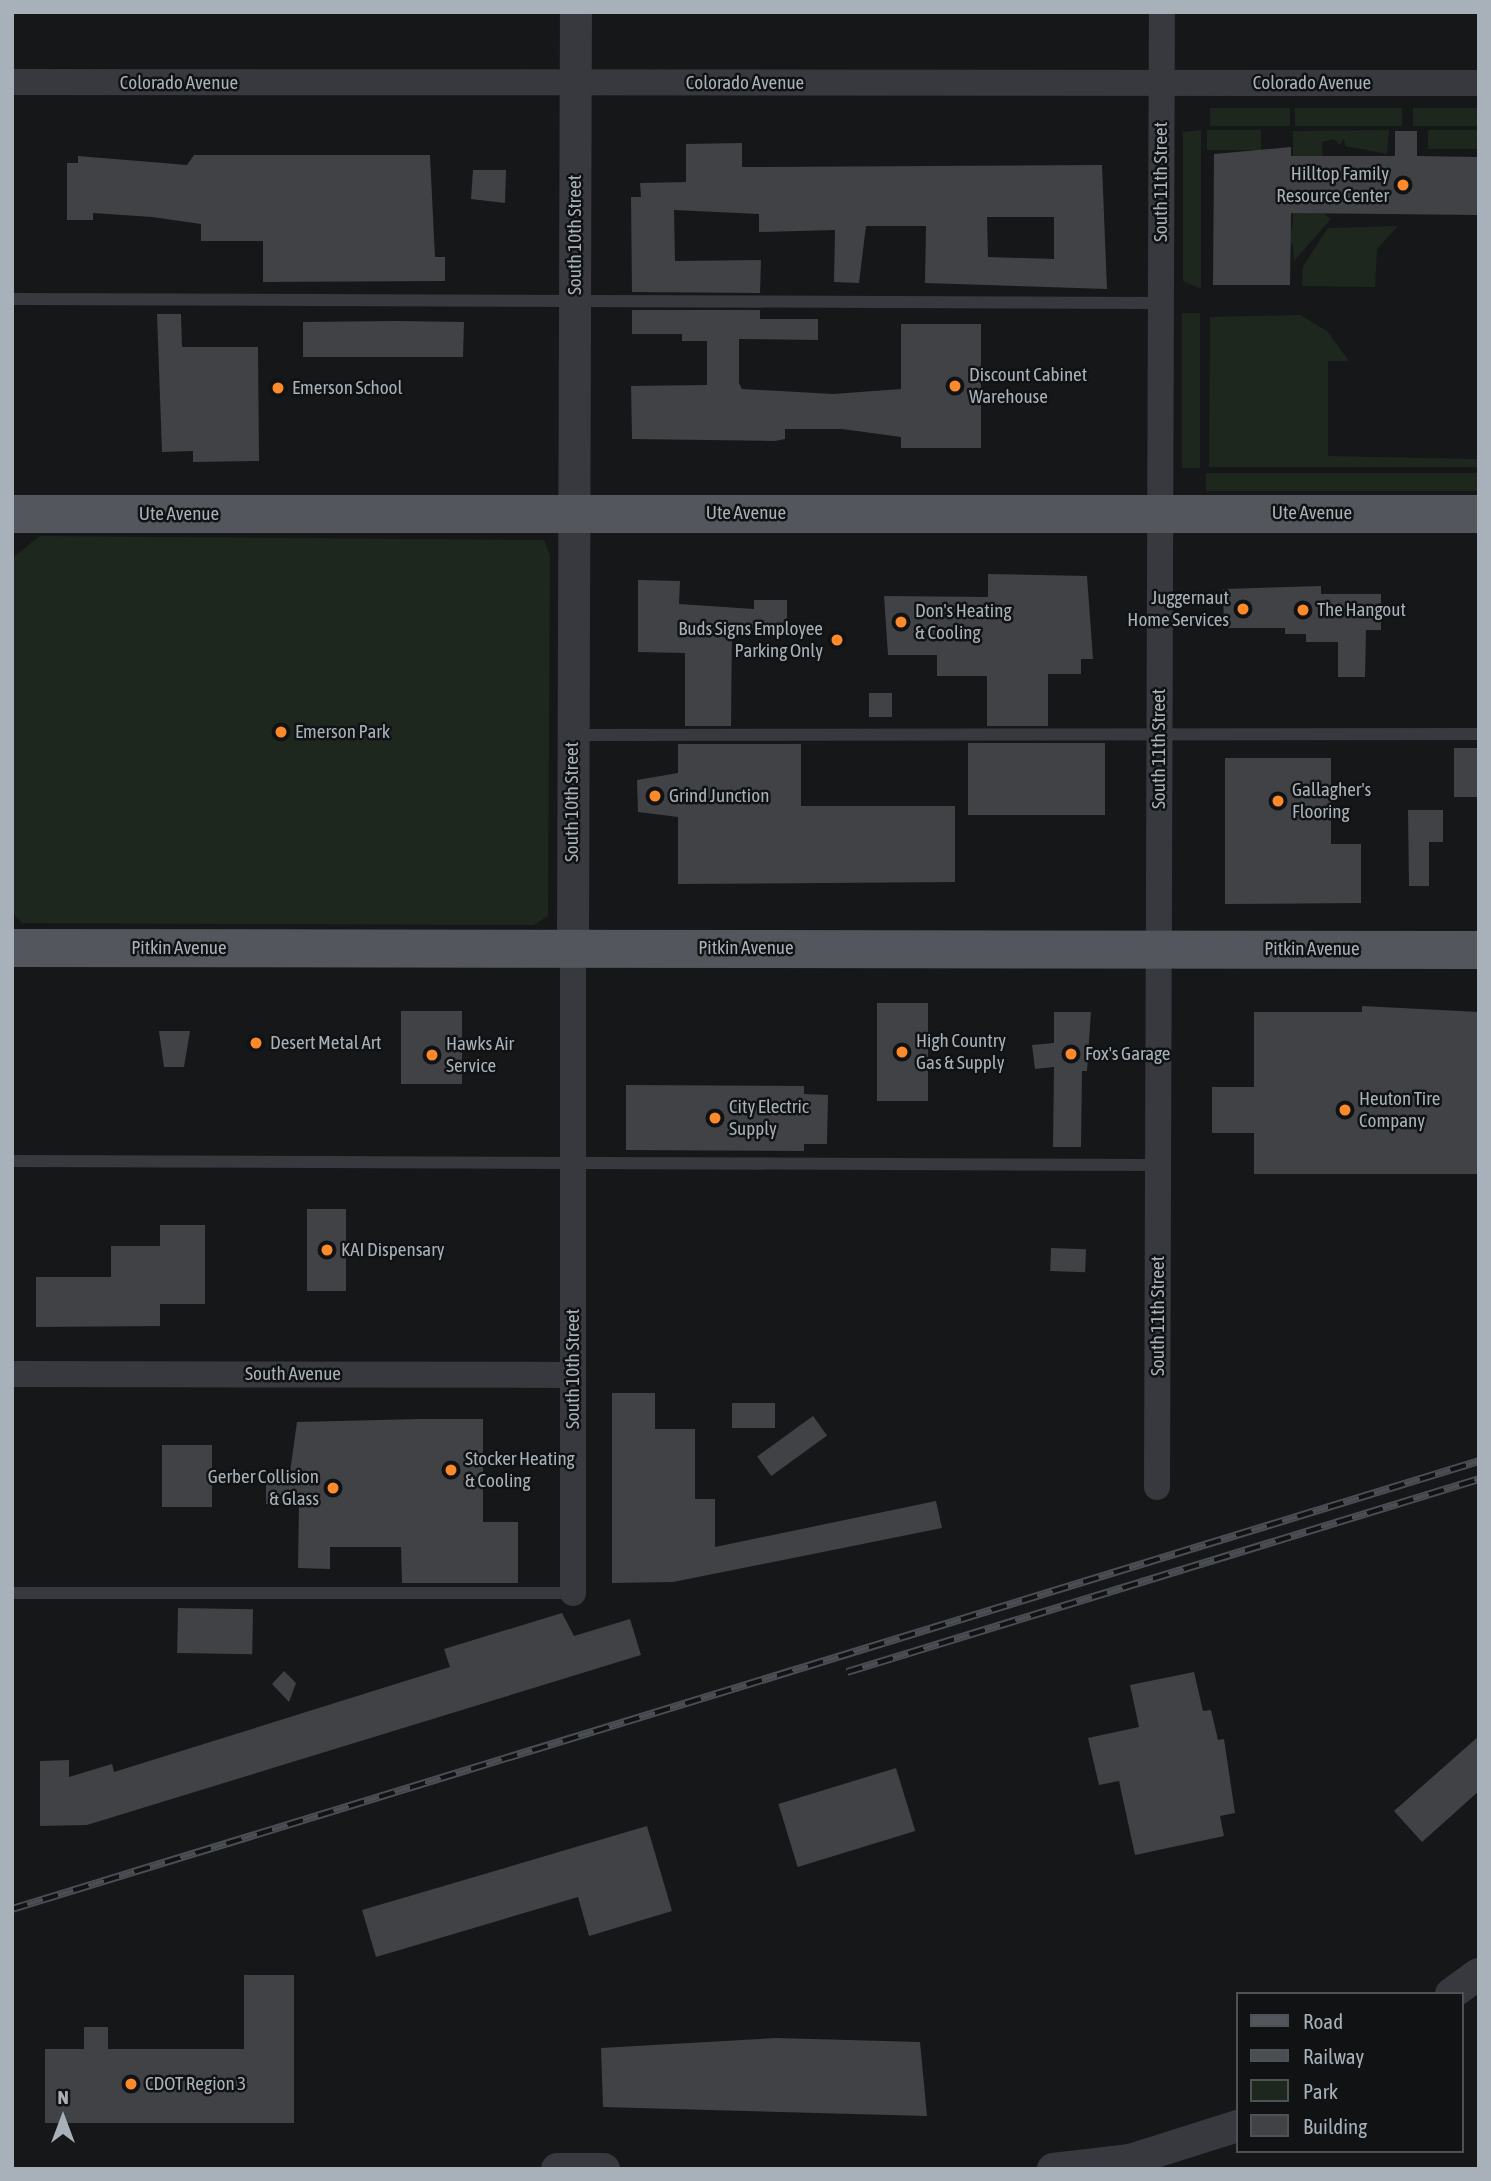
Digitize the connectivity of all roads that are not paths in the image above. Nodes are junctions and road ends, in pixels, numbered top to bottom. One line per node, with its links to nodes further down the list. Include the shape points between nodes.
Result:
1 (576, 12): 4 (street, South 10th Street)
2 (1162, 12): 5 (street, South 11th Street)
3 (12, 82): 4 (street, Colorado Avenue)
4 (576, 83): 5 (street, Colorado Avenue); 8 (street, South 10th Street)
5 (1162, 83): 6 (street, Colorado Avenue); 9 (street, South 11th Street)
6 (1479, 83)
7 (12, 299): 8 (lane)
8 (575, 299): 9 (lane); 12 (street, South 10th Street)
9 (1161, 303): 10 (street, South 11th Street)
10 (1160, 512): 12 (main road, Ute Avenue); 13 (main road, Ute Avenue); 14 (street, South 11th Street)
11 (12, 514): 12 (main road, Ute Avenue)
12 (575, 514): 16 (street, South 10th Street)
13 (1479, 514)
14 (1159, 734): 15 (lane); 16 (lane); 19 (street, South 11th Street)
15 (1479, 734)
16 (572, 735): 18 (street, South 10th Street)
17 (12, 948): 18 (main road, Pitkin Avenue)
18 (573, 948): 19 (main road, Pitkin Avenue); 22 (street, South 10th Street)
19 (1159, 949): 20 (main road, Pitkin Avenue); 23 (street, South 11th Street)
20 (1479, 950)
21 (12, 1161): 22 (lane)
22 (573, 1165): 23 (lane); 25 (street, South 10th Street)
23 (1159, 1165): 26 (street, South 11th Street)
24 (12, 1374): 25 (street, South Avenue)
25 (573, 1374): 28 (street, South 10th Street)
26 (1157, 1486)
27 (12, 1593): 28 (lane)
28 (573, 1593)
29 (1479, 1974): 30 (street)
30 (1454, 1992)
31 (1236, 2126): 35 (street, via 1130,2160)
32 (556, 2169): 33 (street)
33 (571, 2169): 34 (street)
34 (604, 2169)
35 (1053, 2169)

